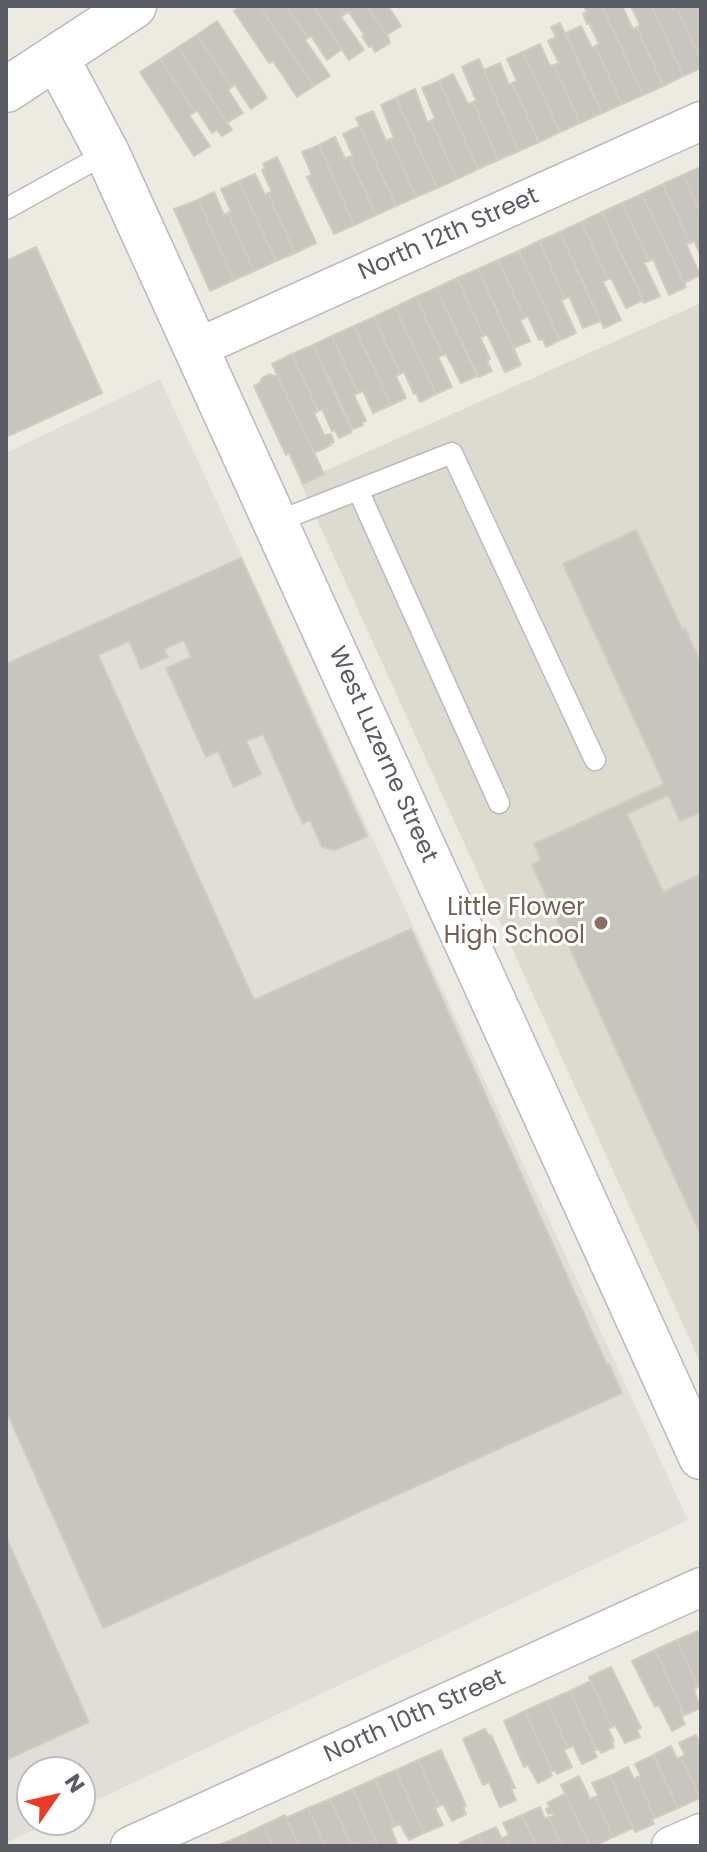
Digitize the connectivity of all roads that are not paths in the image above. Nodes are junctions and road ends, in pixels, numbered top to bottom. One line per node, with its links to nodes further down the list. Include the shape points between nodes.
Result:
1 (134, 6): 2 (street)
2 (56, 57): 3 (street); 5 (street, West Luzerne Street)
3 (6, 90)
4 (701, 121): 7 (street, North 12th Street)
5 (107, 153): 6 (lane); 7 (street, West Luzerne Street)
6 (6, 209)
7 (197, 348): 9 (street, West Luzerne Street)
8 (358, 490): 9 (lane); 10 (lane, via 452,453); 11 (lane)
9 (276, 522): 12 (street, West Luzerne Street)
10 (595, 760)
11 (499, 803)
12 (701, 1457)
13 (701, 1587): 15 (street, North 10th Street)
14 (701, 1833): 16 (street)
15 (130, 1846)
16 (671, 1846)

